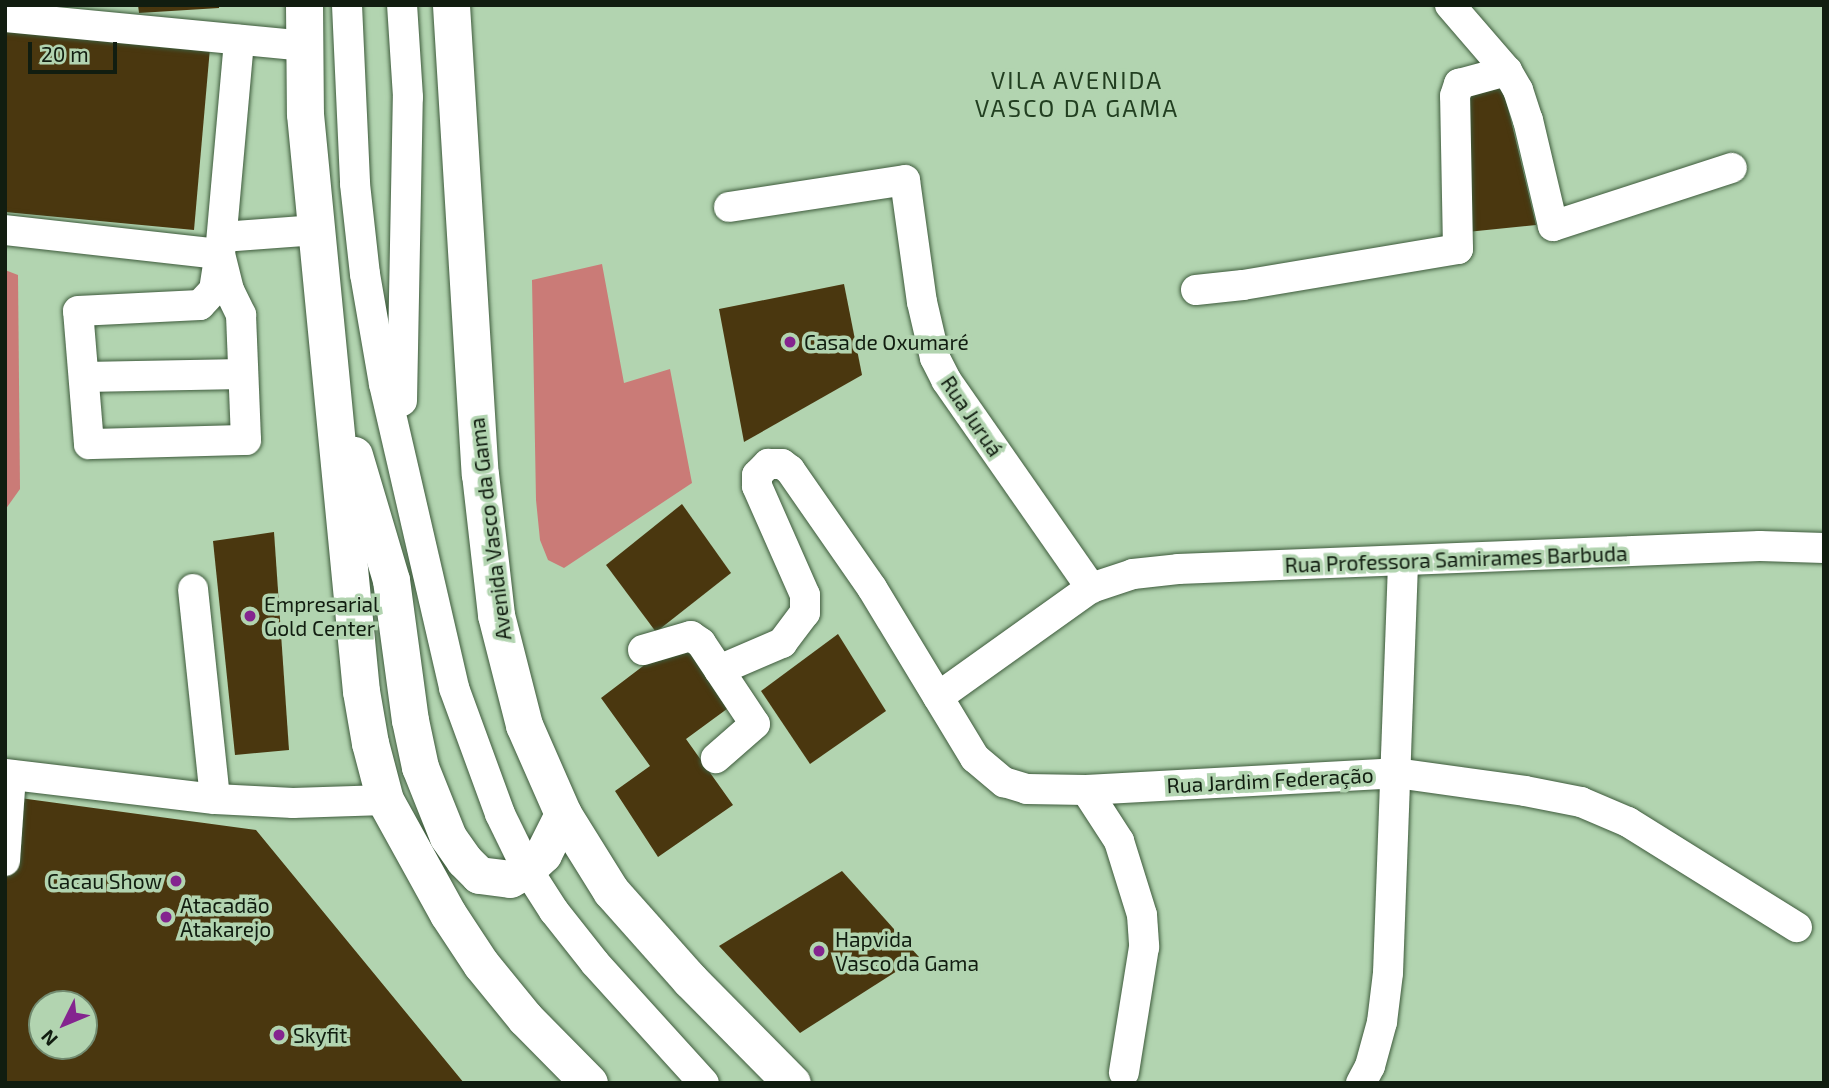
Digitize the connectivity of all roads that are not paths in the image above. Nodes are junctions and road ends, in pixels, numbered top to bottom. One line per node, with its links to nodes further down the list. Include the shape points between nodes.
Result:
1 (289, 5): 9 (main road)
2 (304, 5): 11 (main road)
3 (347, 5): 21 (street, via 355,184 365,274 384,384)
4 (402, 5): 21 (street, via 408,97 401,380)
5 (451, 5): 35 (main road, Avenida Vasco da Gama, via 480,474 496,615 524,725)
6 (1450, 5): 10 (street)
7 (5, 17): 8 (street)
8 (239, 40): 9 (street); 16 (street)
9 (294, 45): 11 (main road)
10 (1507, 71): 12 (street, via 1528,120 1553,226); 17 (street, via 1460,84 1455,96 1458,249)
11 (305, 114): 15 (main road)
12 (1732, 168)
13 (729, 207): 24 (street, Rua Juruá, via 905,180 922,302 935,358)
14 (5, 230): 16 (street)
15 (317, 230): 16 (street); 20 (main road)
16 (221, 246): 18 (street, via 229,290 241,315); 19 (street, via 214,290 200,305 78,311)
17 (1196, 290)
18 (243, 374): 19 (street); 19 (street, via 246,440 89,444)
19 (84, 377)
20 (334, 391): 34 (main road, via 361,691); 37 (main road, via 382,544 398,617 410,720 435,808 448,837 479,875 510,879)
21 (407, 478): 37 (street, via 454,688 500,814)
22 (1824, 548): 23 (street, Rua Professora Samirames Barbuda)
23 (1403, 561): 24 (street, Rua Professora Samirames Barbuda, via 1178,569 1133,574); 30 (street)
24 (1091, 588): 28 (street)
25 (193, 589): 33 (street)
26 (643, 650): 27 (street, via 691,636)
27 (719, 670): 28 (street, Rua Jardim Federação, via 782,643 806,612 805,595 757,486 757,475 776,463 790,470 864,577); 29 (street, via 755,724)
28 (938, 697): 32 (street, Rua Jardim Federação, via 975,758 1004,782 1027,789)
29 (716, 758)
30 (1396, 773): 32 (street, Rua Jardim Federação); 38 (street, Rua Jardim Federação, via 1581,802 1671,846); 43 (street, via 1388,973 1382,1022)
31 (8, 774): 33 (street); 36 (street)
32 (1086, 790): 39 (street, via 1119,841 1142,915 1144,947)
33 (215, 799): 34 (street, via 293,803)
34 (385, 800): 40 (main road, via 415,859 481,964 525,1018)
35 (563, 814): 37 (main road, via 553,839); 42 (main road, Avenida Vasco da Gama, via 592,864 639,926)
36 (5, 861)
37 (527, 869): 41 (street, via 595,963)
38 (1797, 928)
39 (1124, 1072)
40 (589, 1083)
41 (704, 1083)
42 (792, 1083)
43 (1361, 1083)

